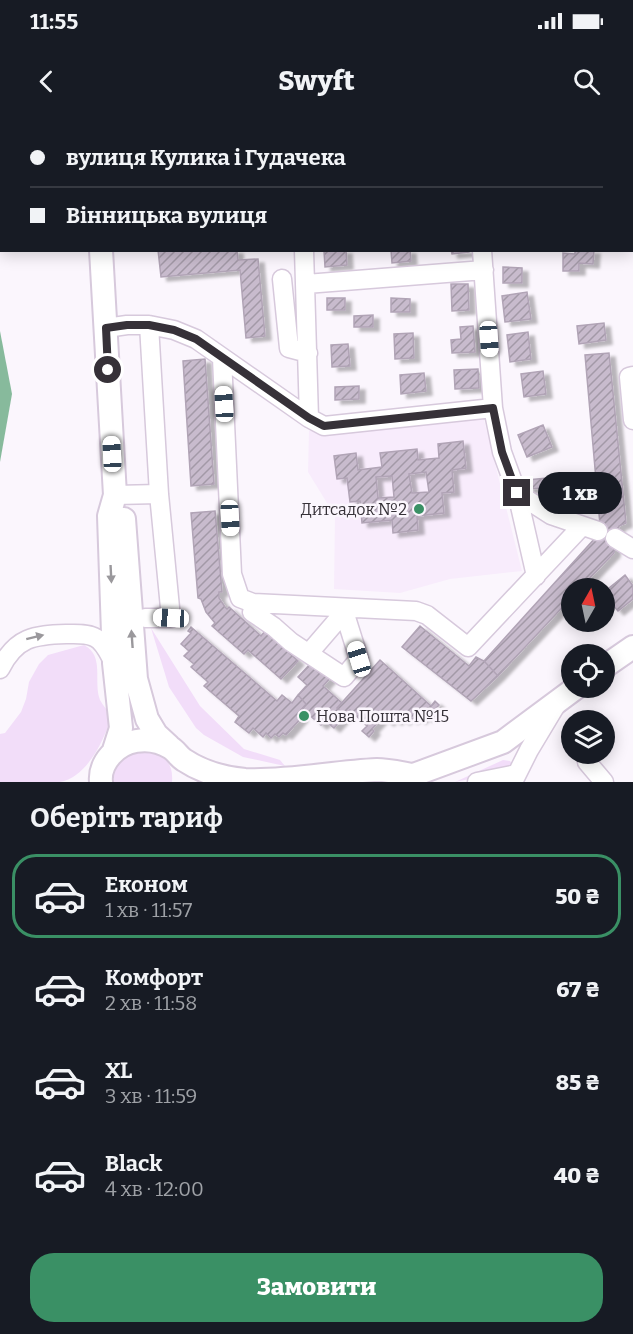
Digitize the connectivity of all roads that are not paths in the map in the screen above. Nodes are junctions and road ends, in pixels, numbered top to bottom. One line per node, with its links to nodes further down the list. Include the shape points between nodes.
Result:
1 (101, 252): 8 (main road)
2 (304, 252): 6 (street)
3 (483, 252): 4 (street)
4 (484, 270): 6 (street); 12 (street)
5 (282, 279): 9 (street, via 289,348)
6 (306, 284): 9 (street)
7 (149, 325): 8 (street); 10 (street, via 196,339); 16 (street)
8 (106, 328): 17 (main road)
9 (308, 352): 13 (street)
10 (222, 358): 13 (street); 21 (street, via 232,574 240,598 253,603)
11 (631, 376): 14 (street)
12 (493, 408): 13 (street, via 324,426); 15 (street, via 502,452)
13 (309, 418)
14 (633, 420)
15 (517, 493): 18 (street, via 551,515); 20 (street)
16 (159, 494): 17 (street); 23 (street, via 171,618)
17 (115, 495): 27 (main road, one-way to 27, via 109,516); 32 (main road, one-way to 17, via 147,719 136,679 123,514)
18 (598, 532): 19 (street); 20 (street)
19 (633, 549)
20 (536, 576): 21 (street, via 468,647 416,611)
21 (344, 611): 25 (street); 25 (street, via 359,659 344,677)
22 (252, 612): 25 (street)
23 (145, 618)
24 (633, 647): 26 (main road)
25 (309, 653)
26 (615, 660)
27 (114, 663): 28 (street, one-way to 27, via 25,639 39,634 95,637); 31 (main road, via 121,728)
28 (0, 669)
29 (562, 698): 30 (main road)
30 (558, 701): 34 (street); 36 (main road, via 503,742)
31 (114, 750): 32 (main road, via 133,741 152,740); 35 (main road)
32 (180, 763): 36 (main road, via 246,781 379,770)
33 (589, 764): 38 (street)
34 (515, 778): 37 (street)
35 (97, 779)
36 (408, 780)
37 (477, 782)
38 (604, 782)

